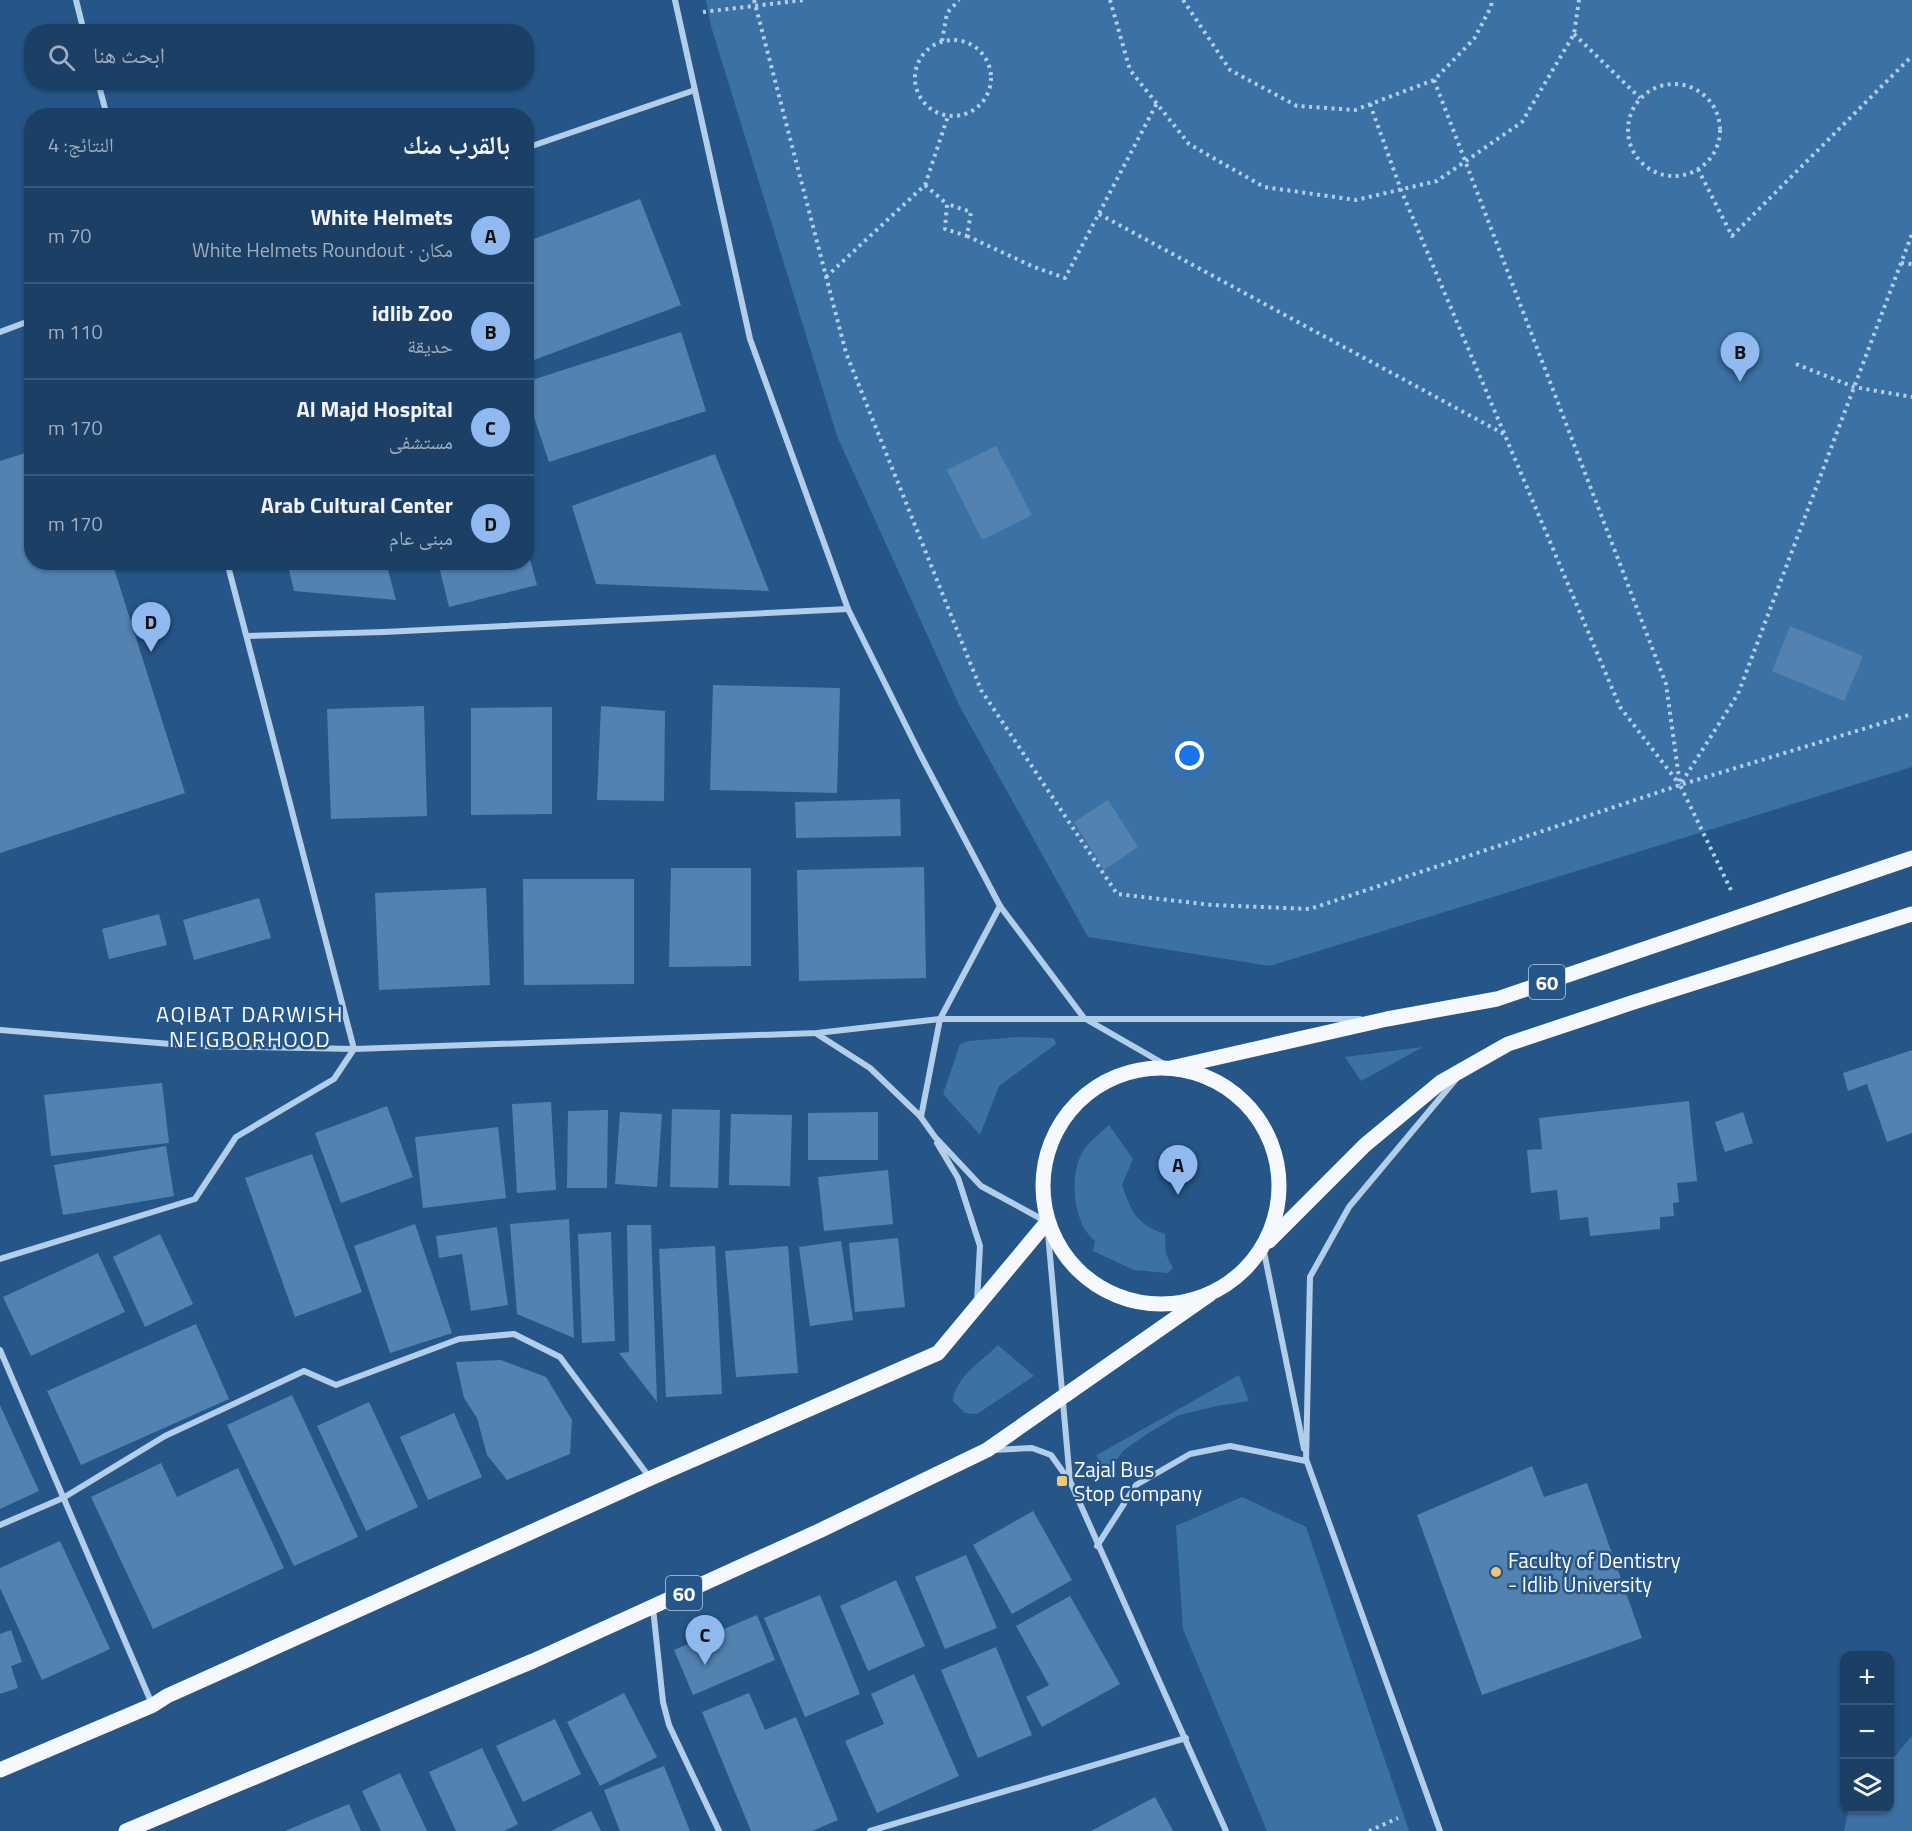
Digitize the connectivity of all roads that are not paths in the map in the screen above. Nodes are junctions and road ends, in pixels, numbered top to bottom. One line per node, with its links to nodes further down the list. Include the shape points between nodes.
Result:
1 (76, 0): 3 (street)
2 (675, 0): 5 (street)
3 (82, 24)
4 (100, 90): 6 (street)
5 (695, 90): 7 (street); 11 (street, via 750,339)
6 (105, 108)
7 (534, 145)
8 (24, 324): 9 (street)
9 (0, 332)
10 (229, 570): 12 (street)
11 (848, 609): 12 (street); 14 (street)
12 (247, 636): 21 (street)
13 (1912, 858): 18 (main road, 60, via 1497,999)
14 (1000, 906): 16 (street); 17 (street)
15 (1912, 914): 23 (main road, 60, via 1508,1044)
16 (1084, 1018): 17 (street); 18 (street); 22 (street)
17 (940, 1019): 20 (street); 24 (street)
18 (1387, 1019): 22 (main road, 60)
19 (0, 1030): 21 (street, via 195,1046)
20 (817, 1033): 21 (street); 24 (street, via 870,1068)
21 (354, 1049): 27 (street, via 334,1078 236,1137 195,1199)
22 (1171, 1068): 25 (main road, via 1127,1072 1085,1094 1068,1111 1047,1152 1042,1176); 26 (main road, via 1211,1078 1232,1091 1266,1129 1275,1152 1279,1194 1273,1226)
23 (1465, 1069): 26 (main road, 60, via 1441,1082 1365,1145); 33 (street, via 1349,1207 1310,1277)
24 (920, 1116): 25 (street, via 981,1186); 29 (street, via 958,1178 980,1246)
25 (1047, 1222): 28 (main road, via 1059,1248 1093,1283 1115,1296 1164,1305); 29 (main road); 31 (street)
26 (1263, 1247): 28 (main road, via 1231,1282); 33 (street)
27 (0, 1258)
28 (1210, 1294): 31 (main road, 60)
29 (976, 1307): 34 (main road, via 938,1353)
30 (0, 1350): 36 (street)
31 (1061, 1397): 32 (main road, 60); 35 (street)
32 (987, 1450): 35 (street, via 1041,1451 1051,1455); 39 (main road, 60)
33 (1306, 1461): 38 (street, via 1230,1446 1190,1454 1136,1485); 49 (street)
34 (651, 1478): 36 (street, via 560,1357 514,1334 459,1339 336,1384 304,1371 165,1436); 40 (main road)
35 (1070, 1481): 38 (street)
36 (63, 1498): 37 (street); 40 (street)
37 (0, 1525)
38 (1097, 1546): 41 (street)
39 (653, 1607): 44 (main road, 60); 45 (street, via 669,1725)
40 (153, 1705): 42 (main road)
41 (1186, 1738): 43 (street); 48 (street)
42 (0, 1770)
43 (900, 1822): 46 (street); 47 (street)
44 (126, 1831)
45 (719, 1831)
46 (870, 1831)
47 (905, 1831)
48 (1226, 1831)
49 (1440, 1831)

